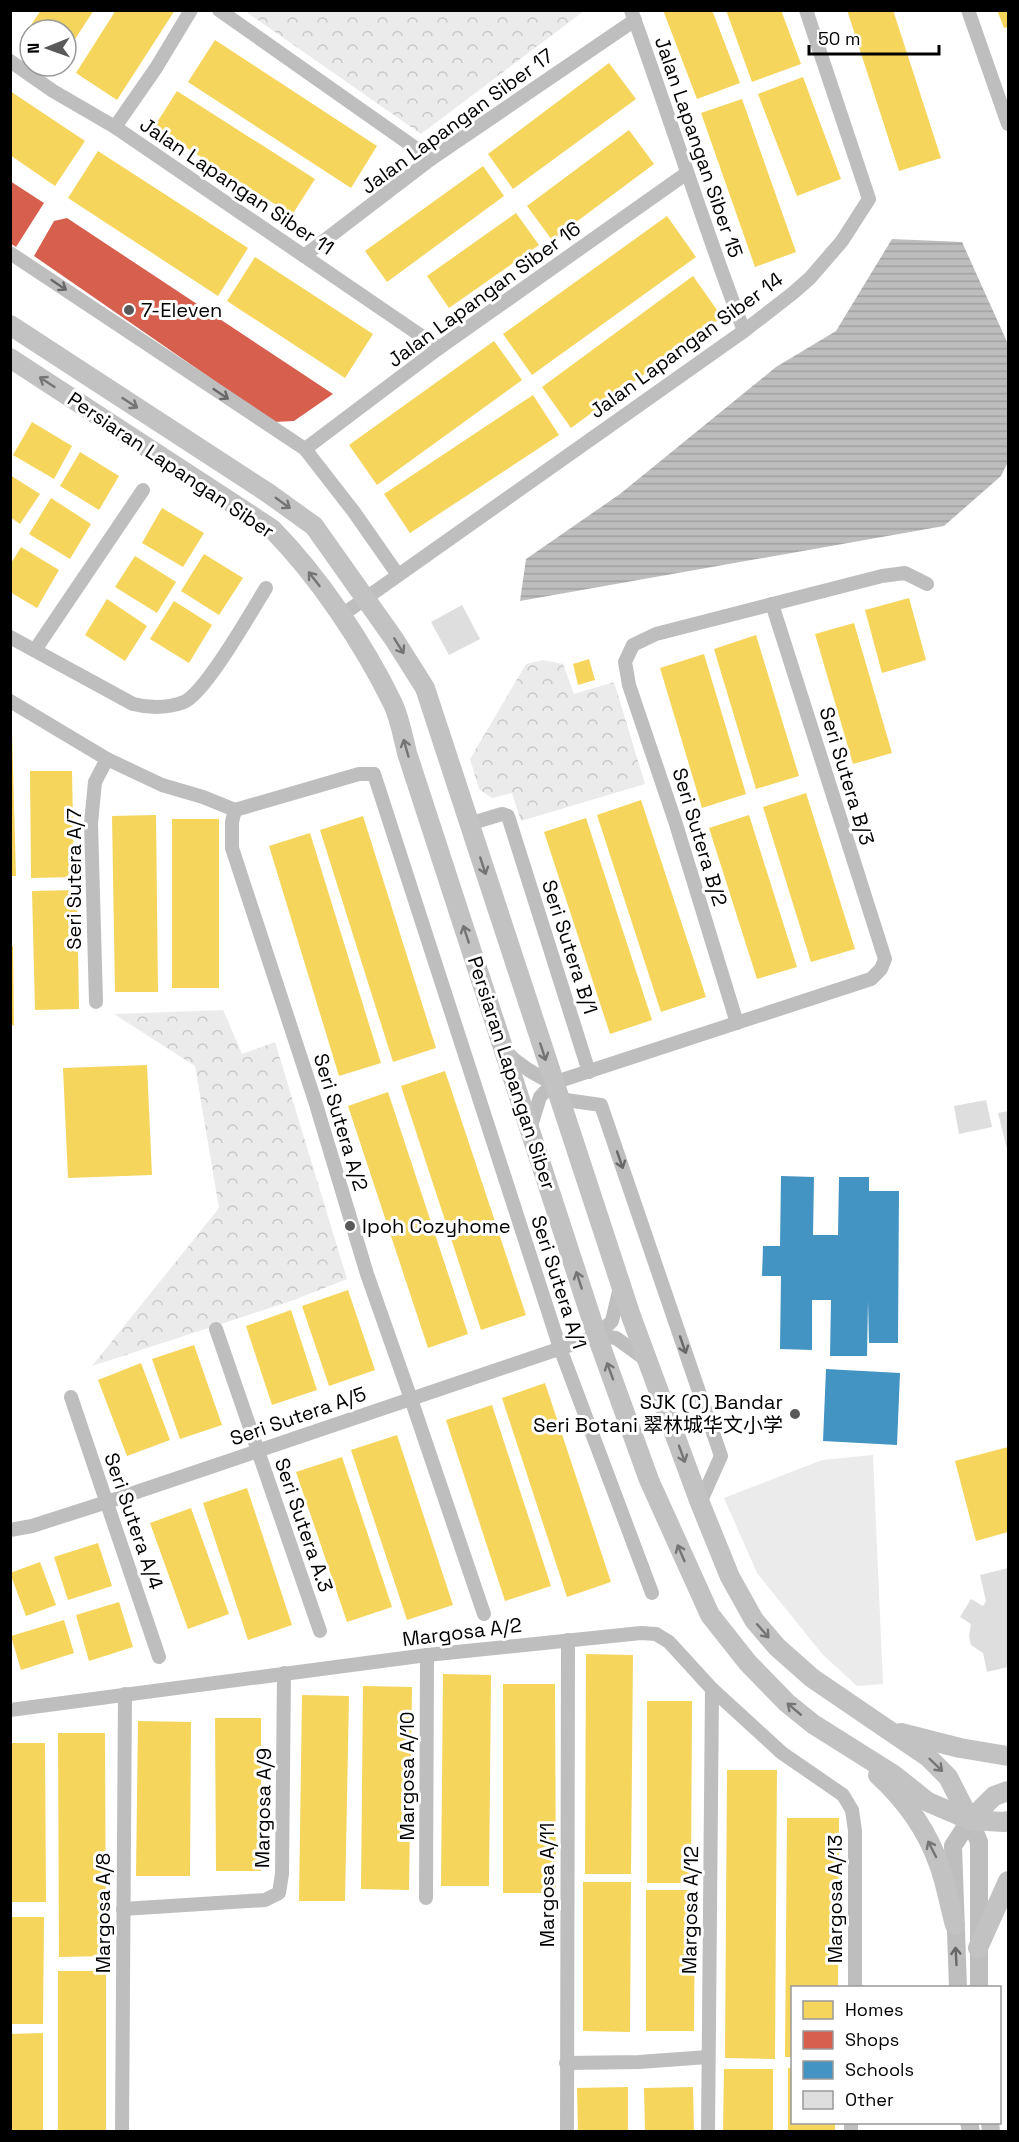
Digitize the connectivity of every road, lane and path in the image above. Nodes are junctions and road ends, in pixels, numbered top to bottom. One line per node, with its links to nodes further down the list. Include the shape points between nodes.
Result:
1 (191, 10): 8 (street)
2 (219, 10): 9 (street)
3 (806, 10): 14 (street, Jalan Lapangan Siber 14, via 869,199 842,241 810,278)
4 (968, 10): 7 (street)
5 (633, 15): 9 (street, Jalan Lapangan Siber 17); 10 (street, Jalan Lapangan Siber 15)
6 (10, 61): 8 (street, Jalan Lapangan Siber 11)
7 (1008, 124)
8 (115, 127): 12 (street, Jalan Lapangan Siber 11)
9 (431, 159): 12 (street, Jalan Lapangan Siber 17)
10 (687, 173): 14 (street, Jalan Lapangan Siber 15); 15 (street, Jalan Lapangan Siber 16)
11 (10, 253): 17 (street, one-way to 17)
12 (304, 256): 15 (street, Jalan Lapangan Siber 11)
13 (10, 325): 22 (main road, Persiaran Lapangan Siber, one-way to 22, via 314,526)
14 (744, 330): 19 (street, Jalan Lapangan Siber 14)
15 (439, 348): 17 (street, Jalan Lapangan Siber 16)
16 (10, 358): 24 (main road, Persiaran Lapangan Siber, one-way to 16, via 272,530)
17 (305, 449): 19 (street)
18 (143, 490): 26 (street)
19 (398, 575): 22 (street, Jalan Lapangan Siber 14)
20 (927, 584): 23 (street, via 905,573)
21 (266, 588): 26 (street, via 206,682 185,701 148,708 133,705)
22 (366, 598): 24 (street, Jalan Lapangan Siber 14); 30 (main road, Persiaran Lapangan Siber, one-way to 30, via 425,688)
23 (772, 604): 32 (street, Seri Sutera B/3, via 885,959 871,979); 32 (street, Seri Sutera B/2, via 656,634 633,645 625,662 629,686)
24 (342, 615): 33 (main road, Persiaran Lapangan Siber, one-way to 24, via 394,706)
25 (10, 637): 26 (street)
26 (35, 650)
27 (10, 701): 28 (street)
28 (107, 759): 29 (street, via 162,785); 31 (street, Seri Sutera A/7, via 95,782 91,823)
29 (235, 810): 40 (street, Seri Sutera A/1, via 359,774 374,774); 43 (street, Seri Sutera A/2, via 232,848 367,1274)
30 (469, 824): 34 (street, Seri Sutera B/1, via 502,814 508,816); 35 (main road, Persiaran Lapangan Siber, one-way to 35)
31 (96, 1002)
32 (737, 1023): 34 (street)
33 (504, 1049): 35 (street, via 519,1065); 36 (main road, Persiaran Lapangan Siber)
34 (589, 1072): 35 (street)
35 (556, 1091): 36 (street, via 540,1097); 37 (main road, Persiaran Lapangan Siber); 46 (street, one-way to 46, via 601,1105 721,1456)
36 (530, 1130): 39 (main road, Persiaran Lapangan Siber, one-way to 36)
37 (620, 1285): 39 (street, via 612,1321); 41 (main road, Persiaran Lapangan Siber)
38 (216, 1329): 44 (street, Seri Sutera A.3)
39 (597, 1336): 40 (street, Seri Sutera A/5); 41 (street, via 616,1338); 59 (main road, Persiaran Lapangan Siber, one-way to 39, via 787,1703 748,1663 710,1615 649,1480)
40 (560, 1348): 43 (street, Seri Sutera A/5); 48 (street, Seri Sutera A/1)
41 (647, 1360): 46 (main road, Persiaran Lapangan Siber, one-way to 46)
42 (71, 1397): 45 (street, Seri Sutera A/4)
43 (411, 1399): 44 (street, Seri Sutera A/5); 49 (street, Seri Sutera A/2)
44 (258, 1450): 45 (street, Seri Sutera A/5); 50 (street, Seri Sutera A.3)
45 (107, 1502): 47 (street, Seri Sutera A/5); 53 (street, Seri Sutera A/4)
46 (700, 1503): 58 (main road, Persiaran Lapangan Siber, one-way to 58, via 730,1576 754,1620 812,1678)
47 (10, 1530)
48 (652, 1593)
49 (484, 1614)
50 (320, 1631)
51 (568, 1640): 52 (street, Margosa A/2); 55 (street, Margosa A/2, via 656,1634 669,1642); 74 (street, Margosa A/11)
52 (427, 1655): 54 (street, Margosa A/2); 66 (street, Margosa A/10)
53 (159, 1657)
54 (284, 1673): 56 (street, Margosa A/2); 67 (street, Margosa A/9, via 279,1893 265,1900)
55 (712, 1689): 62 (street, Margosa A/2, via 782,1753 843,1795); 73 (street, Margosa A/12)
56 (125, 1694): 57 (street, Margosa A/2); 67 (street, Margosa A/8)
57 (10, 1710)
58 (889, 1730): 60 (main road); 63 (main road, Persiaran Lapangan Siber, one-way to 63, via 928,1757 948,1777)
59 (842, 1743): 63 (main road, Persiaran Lapangan Siber, via 894,1775 928,1802); 68 (main road, one-way to 59, via 939,1862 918,1822 890,1786)
60 (1008, 1756)
61 (1008, 1791): 63 (main road, via 994,1796)
62 (852, 1810): 70 (street, Margosa A/13)
63 (970, 1820): 64 (main road); 68 (street, via 953,1846); 69 (street, via 979,1842)
64 (1008, 1821)
65 (1008, 1881): 69 (main road)
66 (426, 1898)
67 (123, 1909): 75 (street, Margosa A/8)
68 (955, 1925): 71 (street, one-way to 68)
69 (978, 1948): 72 (street)
70 (855, 1986)
71 (958, 1986)
72 (979, 1986)
73 (708, 2057): 74 (street); 77 (street, Margosa A/12)
74 (566, 2062): 76 (street, Margosa A/11)
75 (122, 2132)
76 (567, 2132)
77 (708, 2132)

